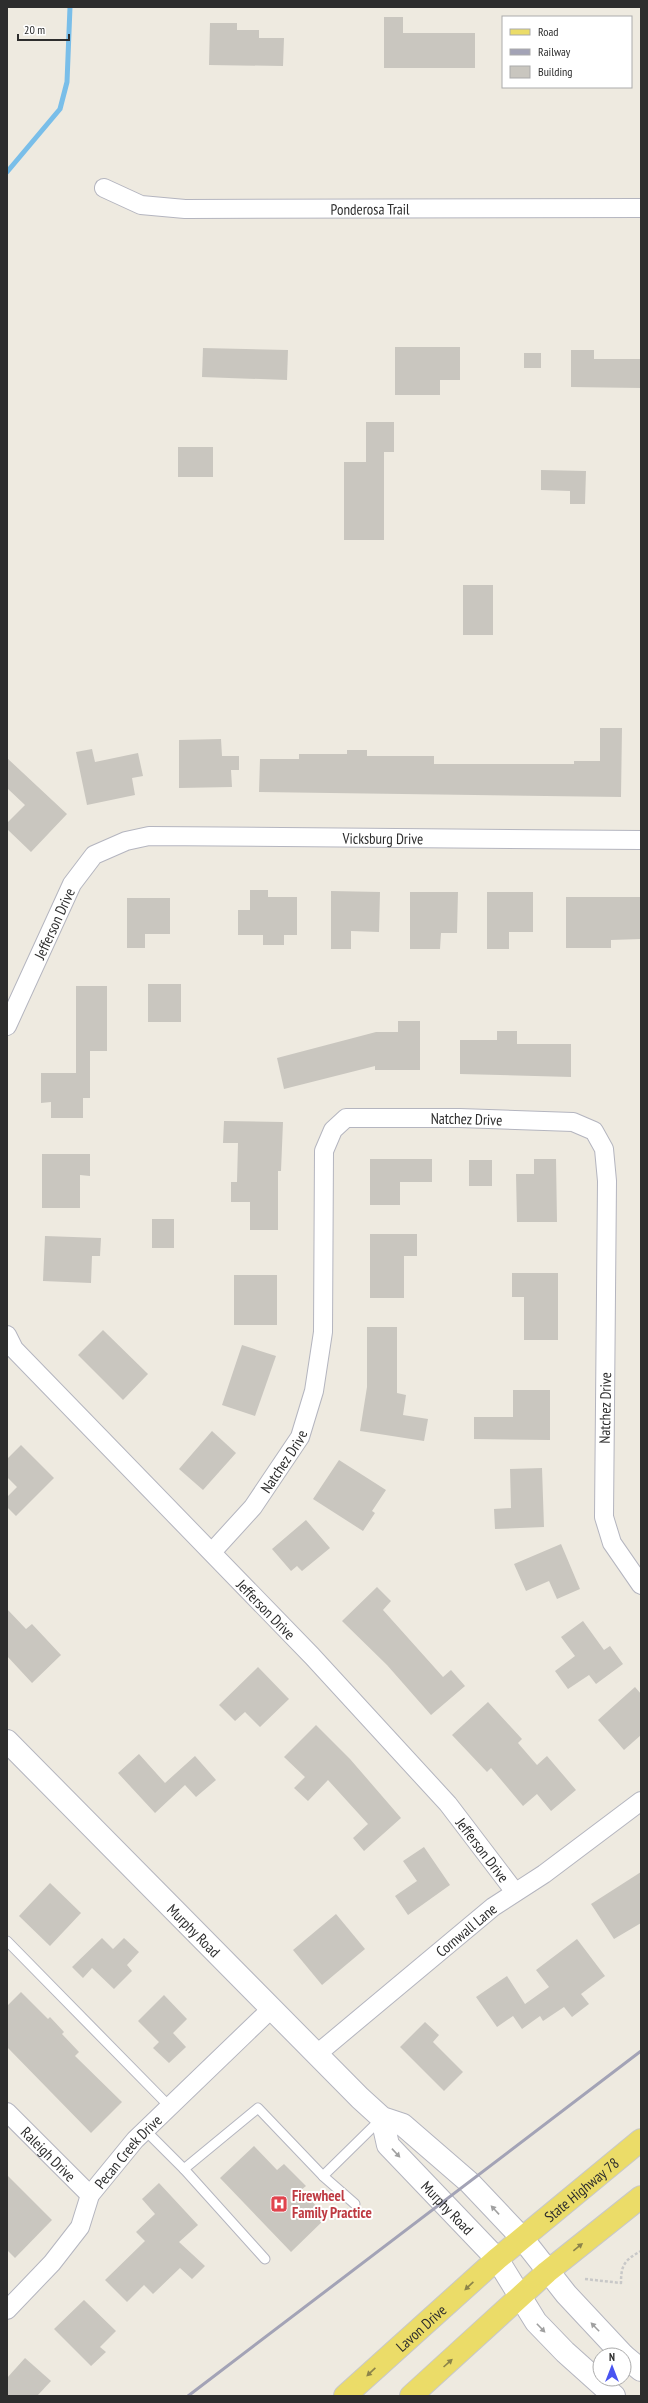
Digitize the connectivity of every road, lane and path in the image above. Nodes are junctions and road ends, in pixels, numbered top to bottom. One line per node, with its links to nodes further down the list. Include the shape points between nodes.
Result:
1 (104, 188): 2 (street, Ponderosa Trail, via 141,205 185,209)
2 (641, 208)
3 (641, 840): 4 (street, Vicksburg Drive, via 149,836)
4 (126, 841): 5 (street, Jefferson Drive, via 94,855 72,884)
5 (7, 1026)
6 (7, 1335): 7 (street, Jefferson Drive, via 14,1349)
7 (212, 1552): 8 (street, Natchez Drive, via 253,1507 300,1437 314,1391 323,1332 324,1151 333,1130 346,1118 460,1118 573,1122 594,1131 604,1149 607,1181 604,1517 612,1543); 11 (street, Jefferson Drive, via 448,1804)
8 (641, 1586)
9 (7, 1741): 13 (main road, Murphy Road)
10 (641, 1801): 11 (street, Cornwall Lane, via 544,1874)
11 (515, 1892): 14 (street, Cornwall Lane, via 434,1954)
12 (7, 1941): 15 (lane)
13 (272, 2009): 14 (main road, Murphy Road); 15 (street, Pecan Creek Drive)
14 (317, 2054): 17 (main road, Murphy Road)
15 (170, 2106): 18 (street, Pecan Creek Drive)
16 (7, 2112): 22 (street, Raleigh Drive)
17 (382, 2118): 21 (lane); 25 (main road, Murphy Road, one-way to 17, via 470,2183 436,2153 402,2126); 28 (main road, Murphy Road, one-way to 28, via 388,2145)
18 (145, 2130): 20 (lane); 22 (street, Pecan Creek Drive)
19 (641, 2140): 25 (main road, State Highway 78)
20 (184, 2169): 21 (lane, via 258,2108); 27 (lane)
21 (323, 2176): 24 (lane)
22 (90, 2195): 32 (street, Pecan Creek Drive, via 80,2227 52,2263)
23 (641, 2197): 29 (main road, one-way to 23)
24 (355, 2204)
25 (522, 2238): 28 (main road, State Highway 78); 29 (main road, Murphy Road)
26 (641, 2251): 30 (path, via 626,2260 621,2273 621,2283)
27 (264, 2259)
28 (497, 2259): 31 (main road, Murphy Road); 36 (main road, Lavon Drive, one-way to 36)
29 (547, 2272): 31 (main road); 33 (main road, Murphy Road, one-way to 29)
30 (586, 2280)
31 (520, 2295): 37 (main road, one-way to 31); 38 (main road, Murphy Road, one-way to 38, via 536,2322)
32 (7, 2310)
33 (614, 2347)
34 (632, 2363): 35 (main road, Murphy Road)
35 (641, 2370)
36 (345, 2396)
37 (411, 2396)
38 (614, 2396)

